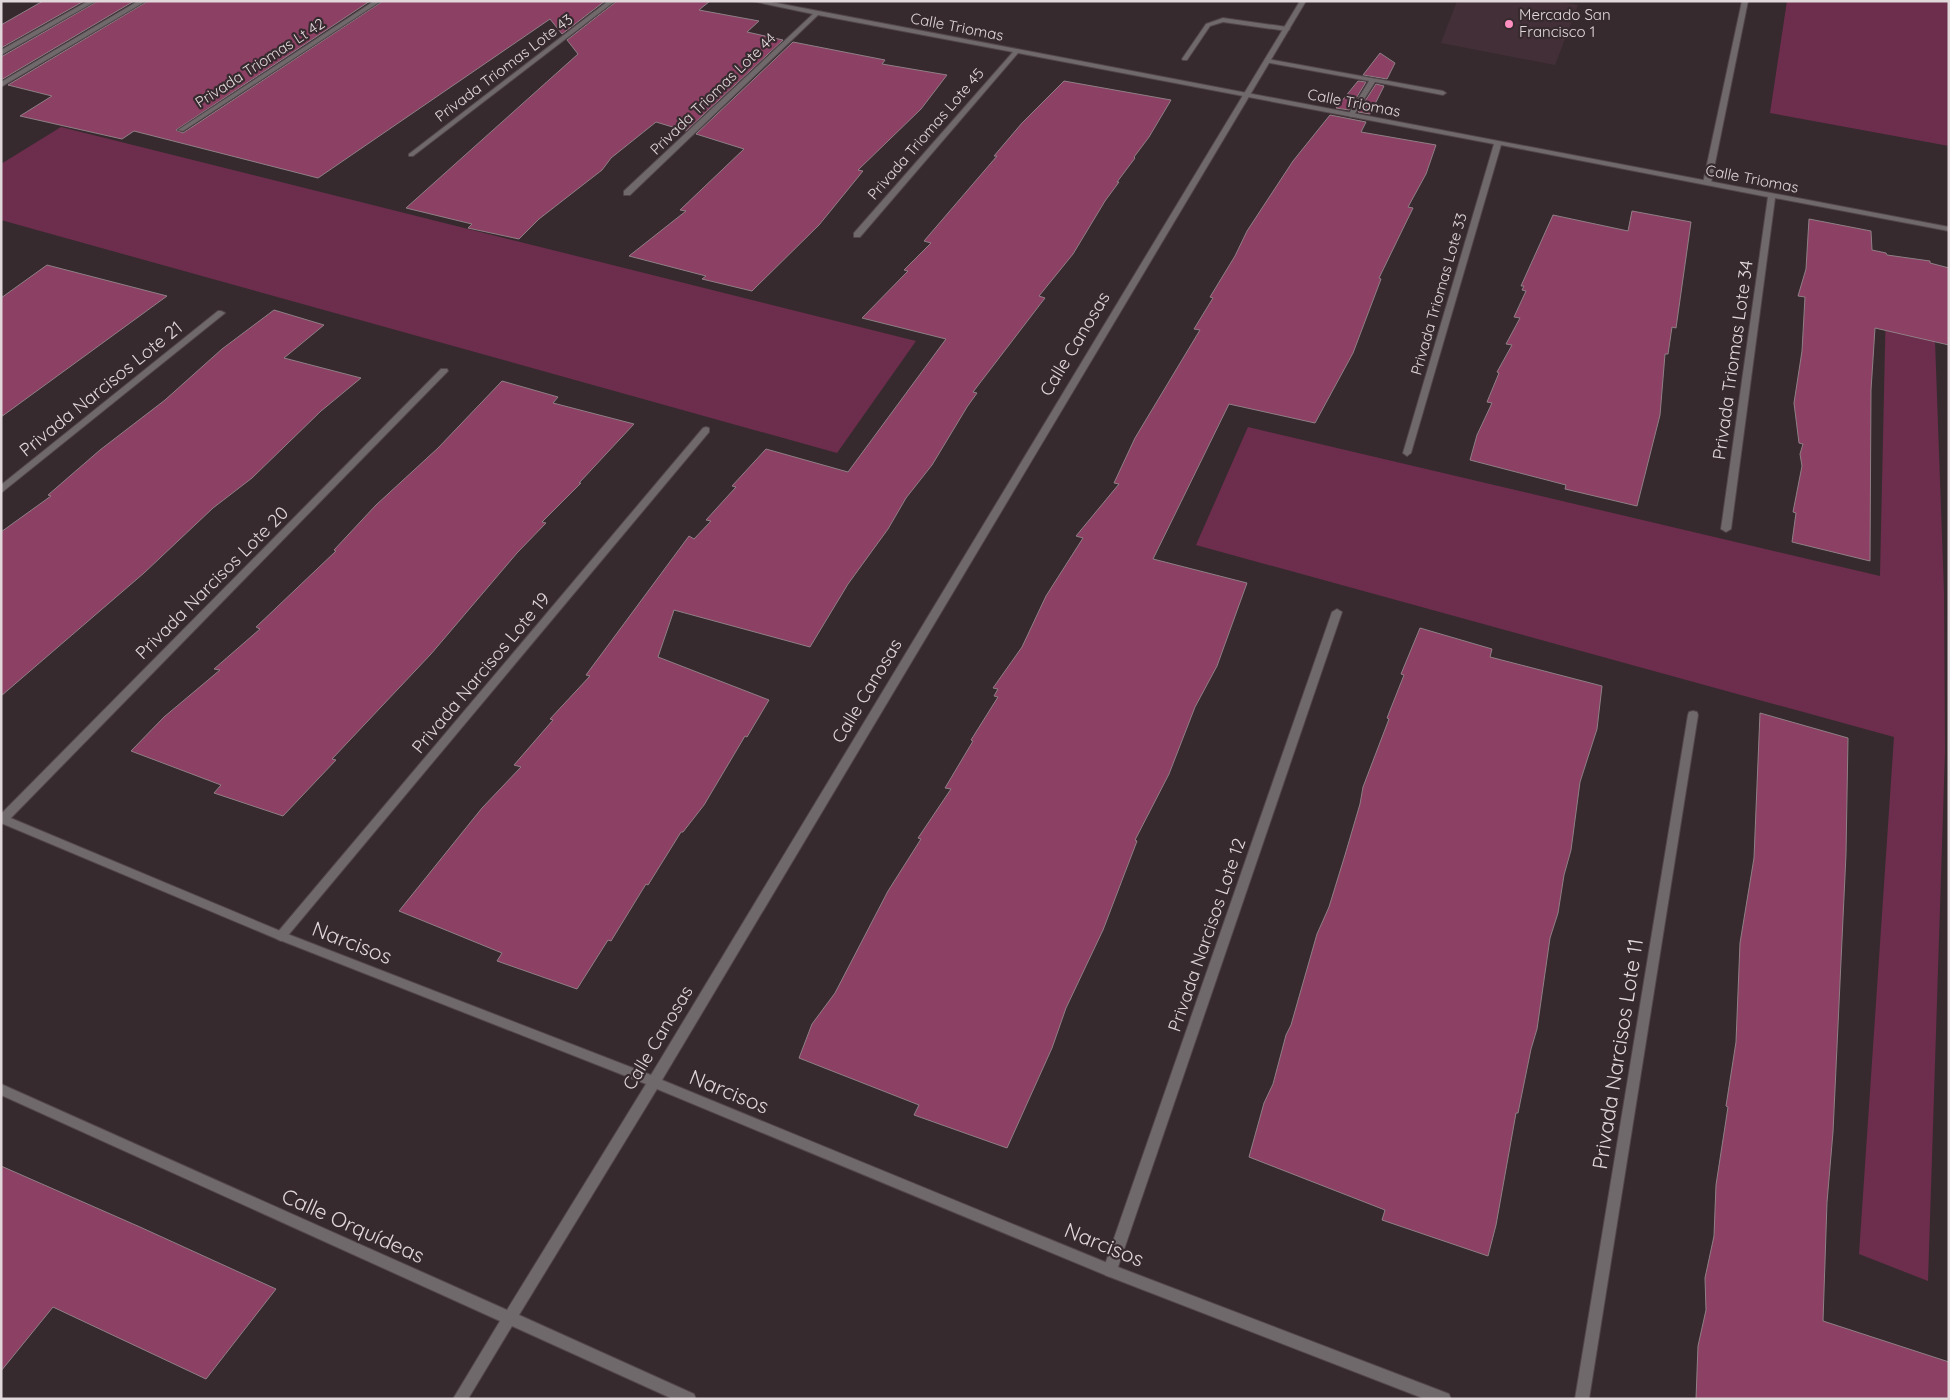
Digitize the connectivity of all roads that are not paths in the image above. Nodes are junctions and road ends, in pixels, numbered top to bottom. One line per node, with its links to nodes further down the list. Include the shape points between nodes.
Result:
1 (93, 1): 11 (street)
2 (143, 1): 15 (street)
3 (378, 1): 19 (street, Privada Triomas Lt 42)
4 (612, 1): 21 (street, Privada Triomas Lote 43)
5 (755, 1): 8 (street, Calle Triomas)
6 (1303, 1): 9 (street, Calle Canosas)
7 (1745, 1): 22 (street)
8 (817, 13): 10 (street, Calle Triomas); 23 (street, Privada Triomas Lote 44)
9 (1287, 28): 12 (street, via 1223,20 1214,22 1208,25); 13 (street, Calle Canosas)
10 (1017, 51): 17 (street, Calle Triomas); 26 (street, Privada Triomas Lote 45)
11 (1, 53)
12 (1186, 59)
13 (1267, 61): 14 (street); 17 (street, Calle Canosas)
14 (1372, 80): 16 (street); 18 (street)
15 (1, 85)
16 (1443, 93)
17 (1246, 95): 18 (street, Calle Triomas); 37 (street, Calle Canosas)
18 (1351, 115): 20 (street, Calle Triomas)
19 (181, 130)
20 (1498, 143): 22 (street, Calle Triomas); 30 (street, Privada Triomas Lote 33)
21 (411, 155)
22 (1706, 183): 24 (street, Calle Triomas)
23 (628, 193)
24 (1772, 195): 25 (street, Calle Triomas); 32 (street, Privada Triomas Lote 34)
25 (1949, 229)
26 (857, 235)
27 (221, 312): 31 (street, Privada Narcisos Lote 21)
28 (444, 371): 35 (street, Privada Narcisos Lote 20)
29 (706, 430): 36 (street, Privada Narcisos Lote 19)
30 (1407, 453)
31 (1, 490)
32 (1726, 529)
33 (1337, 612): 39 (street, Privada Narcisos Lote 12)
34 (1693, 715): 44 (street, Privada Narcisos Lote 11)
35 (2, 818): 36 (street, Narcisos)
36 (281, 936): 37 (street, Narcisos)
37 (654, 1082): 39 (street, Narcisos); 40 (street, Calle Canosas)
38 (1, 1089): 40 (street, Calle Orquídeas)
39 (1110, 1270): 43 (street, Narcisos)
40 (509, 1318): 41 (street, Calle Canosas); 42 (street, Calle Orquídeas)
41 (460, 1399)
42 (689, 1399)
43 (1444, 1399)
44 (1582, 1399)

